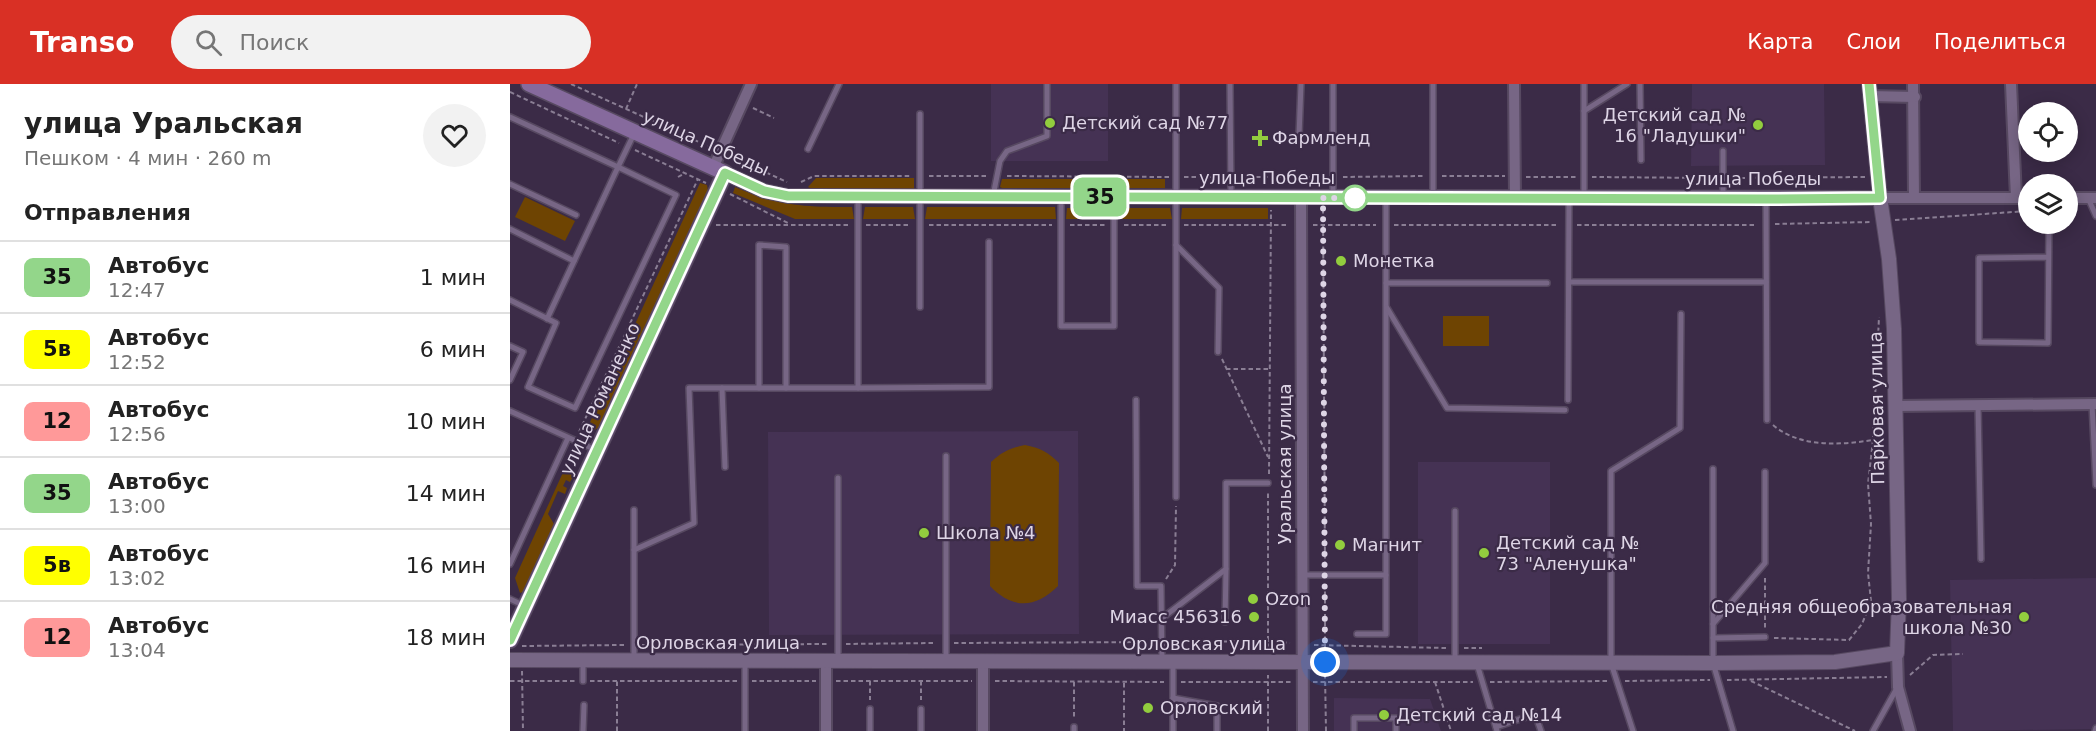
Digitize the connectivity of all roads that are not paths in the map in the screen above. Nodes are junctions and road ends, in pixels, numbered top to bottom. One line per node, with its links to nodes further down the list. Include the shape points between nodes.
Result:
1 (529, 84): 21 (main road, улица Победы)
2 (751, 84): 27 (street, улица Романенко, via 720,152)
3 (838, 84): 23 (lane)
4 (1047, 84): 31 (lane, via 1047,136 1007,151 1000,161)
5 (1176, 84): 34 (lane)
6 (1230, 84): 35 (lane)
7 (1300, 84): 22 (lane)
8 (1333, 84): 37 (lane, via 1333,177)
9 (1433, 84): 39 (lane)
10 (1514, 84): 40 (street)
11 (1584, 84): 18 (lane)
12 (1627, 84): 18 (lane)
13 (1640, 84): 25 (lane)
14 (1913, 84): 17 (street)
15 (2011, 84): 43 (street)
16 (1869, 90): 17 (street); 41 (street, Парковая улица)
17 (1915, 97): 42 (street)
18 (1584, 111): 46 (lane)
19 (920, 114): 30 (lane)
20 (510, 117): 26 (lane)
21 (635, 132): 26 (lane); 27 (main road, улица Победы)
22 (1299, 136)
23 (808, 149)
24 (1724, 151): 47 (lane)
25 (1641, 159)
26 (618, 167): 56 (lane); 65 (lane, via 676,195 575,408 528,387 556,323)
27 (719, 170): 29 (street, улица Победы, via 764,191 788,196); 82 (main road, улица Романенко, via 718,189)
28 (510, 184): 49 (lane)
29 (858, 197): 30 (street, улица Победы); 72 (lane)
30 (920, 197): 31 (street, улица Победы); 63 (lane)
31 (993, 197): 32 (street, улица Победы)
32 (1061, 197): 33 (street, улица Победы); 33 (lane, via 1061,326 1114,326)
33 (1114, 197): 34 (street, улица Победы)
34 (1176, 197): 35 (street, улица Победы); 54 (lane)
35 (1231, 198): 36 (street, улица Победы)
36 (1301, 198): 37 (street, улица Победы); 97 (street, Уральская улица)
37 (1328, 198): 38 (street, улица Победы)
38 (1386, 198): 39 (street, улица Победы); 59 (lane)
39 (1433, 198): 40 (street, улица Победы)
40 (1515, 198): 45 (street, улица Победы)
41 (1880, 198): 42 (street, улица Победы); 48 (street, улица Победы); 77 (street, Парковая улица, via 1889,259)
42 (1914, 198): 43 (street, улица Победы)
43 (2016, 198)
44 (2092, 198): 50 (lane)
45 (1569, 199): 46 (street, улица Победы); 57 (lane)
46 (1584, 199): 47 (street, улица Победы)
47 (1724, 199): 48 (street, улица Победы)
48 (1766, 199): 58 (lane)
49 (576, 215)
50 (2096, 216)
51 (510, 229): 56 (lane)
52 (2049, 234): 55 (lane)
53 (989, 242): 72 (lane, via 989,387)
54 (1176, 245): 67 (lane, via 1219,288); 90 (lane)
55 (2048, 257): 55 (lane, via 2048,343 1978,342 1979,258)
56 (574, 261): 65 (lane)
57 (1569, 282): 58 (lane); 74 (lane)
58 (1766, 282): 80 (lane)
59 (1386, 283): 60 (lane); 62 (lane)
60 (1546, 283)
61 (510, 300): 65 (lane)
62 (1386, 306): 78 (lane, via 1447,408); 98 (lane)
63 (920, 307)
64 (1681, 314): 120 (lane, via 1680,428 1611,471)
65 (547, 319)
66 (510, 346): 68 (lane, via 523,352)
67 (1218, 352)
68 (510, 380)
69 (722, 388): 70 (lane); 84 (lane); 93 (lane, via 689,388 694,523)
70 (759, 388): 71 (lane); 71 (lane, via 759,245 786,247)
71 (786, 388): 72 (lane)
72 (858, 388)
73 (1136, 400): 101 (lane, via 1137,586 1161,586)
74 (1568, 400)
75 (2094, 404): 76 (street); 89 (lane)
76 (1978, 405): 77 (street); 94 (lane)
77 (1896, 406): 108 (street, Парковая улица)
78 (1564, 410)
79 (510, 411): 81 (lane)
80 (1767, 420)
81 (568, 438): 82 (lane); 95 (lane)
82 (597, 451): 100 (main road, улица Романенко)
83 (946, 456): 114 (lane)
84 (725, 467)
85 (1713, 469): 103 (lane)
86 (1765, 472): 103 (lane, via 1765,563)
87 (838, 478): 113 (lane, via 838,644)
88 (1268, 483): 96 (lane, via 1226,483)
89 (2096, 485)
90 (1176, 497)
91 (634, 510): 93 (lane)
92 (1455, 511): 118 (lane)
93 (634, 550): 111 (lane)
94 (1981, 559)
95 (510, 564)
96 (1226, 569): 101 (lane); 102 (lane)
97 (1302, 575): 98 (lane); 117 (street, Уральская улица)
98 (1386, 575): 104 (lane, via 1386,634)
99 (510, 599): 100 (lane)
100 (526, 606): 107 (main road, улица Романенко)
101 (1161, 619): 116 (lane, via 1161,642)
102 (1225, 622)
103 (1713, 624): 106 (lane)
104 (1357, 634)
105 (1765, 637): 106 (lane)
106 (1713, 638): 121 (lane)
107 (516, 643)
108 (1897, 653): 121 (street, Орловская улица, via 1835,662); 123 (street, Парковая улица)
109 (510, 660): 110 (street, Орловская улица)
110 (583, 660): 111 (street, Орловская улица); 122 (lane)
111 (634, 660): 112 (street, Орловская улица)
112 (745, 661): 113 (street, Орловская улица); 130 (lane)
113 (832, 661): 114 (street, Орловская улица); 131 (street, via 826,681)
114 (946, 661): 115 (street, Орловская улица)
115 (983, 662): 116 (street, Орловская улица); 134 (street)
116 (1167, 662): 117 (street, Орловская улица); 124 (lane)
117 (1303, 662): 118 (street, Орловская улица); 137 (street, Уральская улица)
118 (1455, 663): 119 (street, Орловская улица)
119 (1477, 663): 120 (street, Орловская улица); 128 (lane)
120 (1611, 663): 121 (street, Орловская улица); 141 (lane)
121 (1713, 663): 142 (lane)
122 (583, 681)
123 (1898, 682): 143 (lane); 144 (street, Парковая улица)
124 (1173, 698): 135 (lane); 136 (lane, via 1217,706)
125 (584, 705): 129 (lane)
126 (870, 709): 132 (lane)
127 (921, 709): 133 (lane)
128 (1496, 729): 140 (lane, via 1535,714)
129 (584, 731)
130 (745, 731)
131 (826, 731)
132 (870, 731)
133 (921, 731)
134 (983, 731)
135 (1173, 731)
136 (1217, 731)
137 (1303, 731)
138 (1354, 731): 139 (lane, via 1354,718 1396,718)
139 (1396, 731)
140 (1541, 731)
141 (1633, 731)
142 (1733, 731)
143 (1873, 731)
144 (1910, 731)

